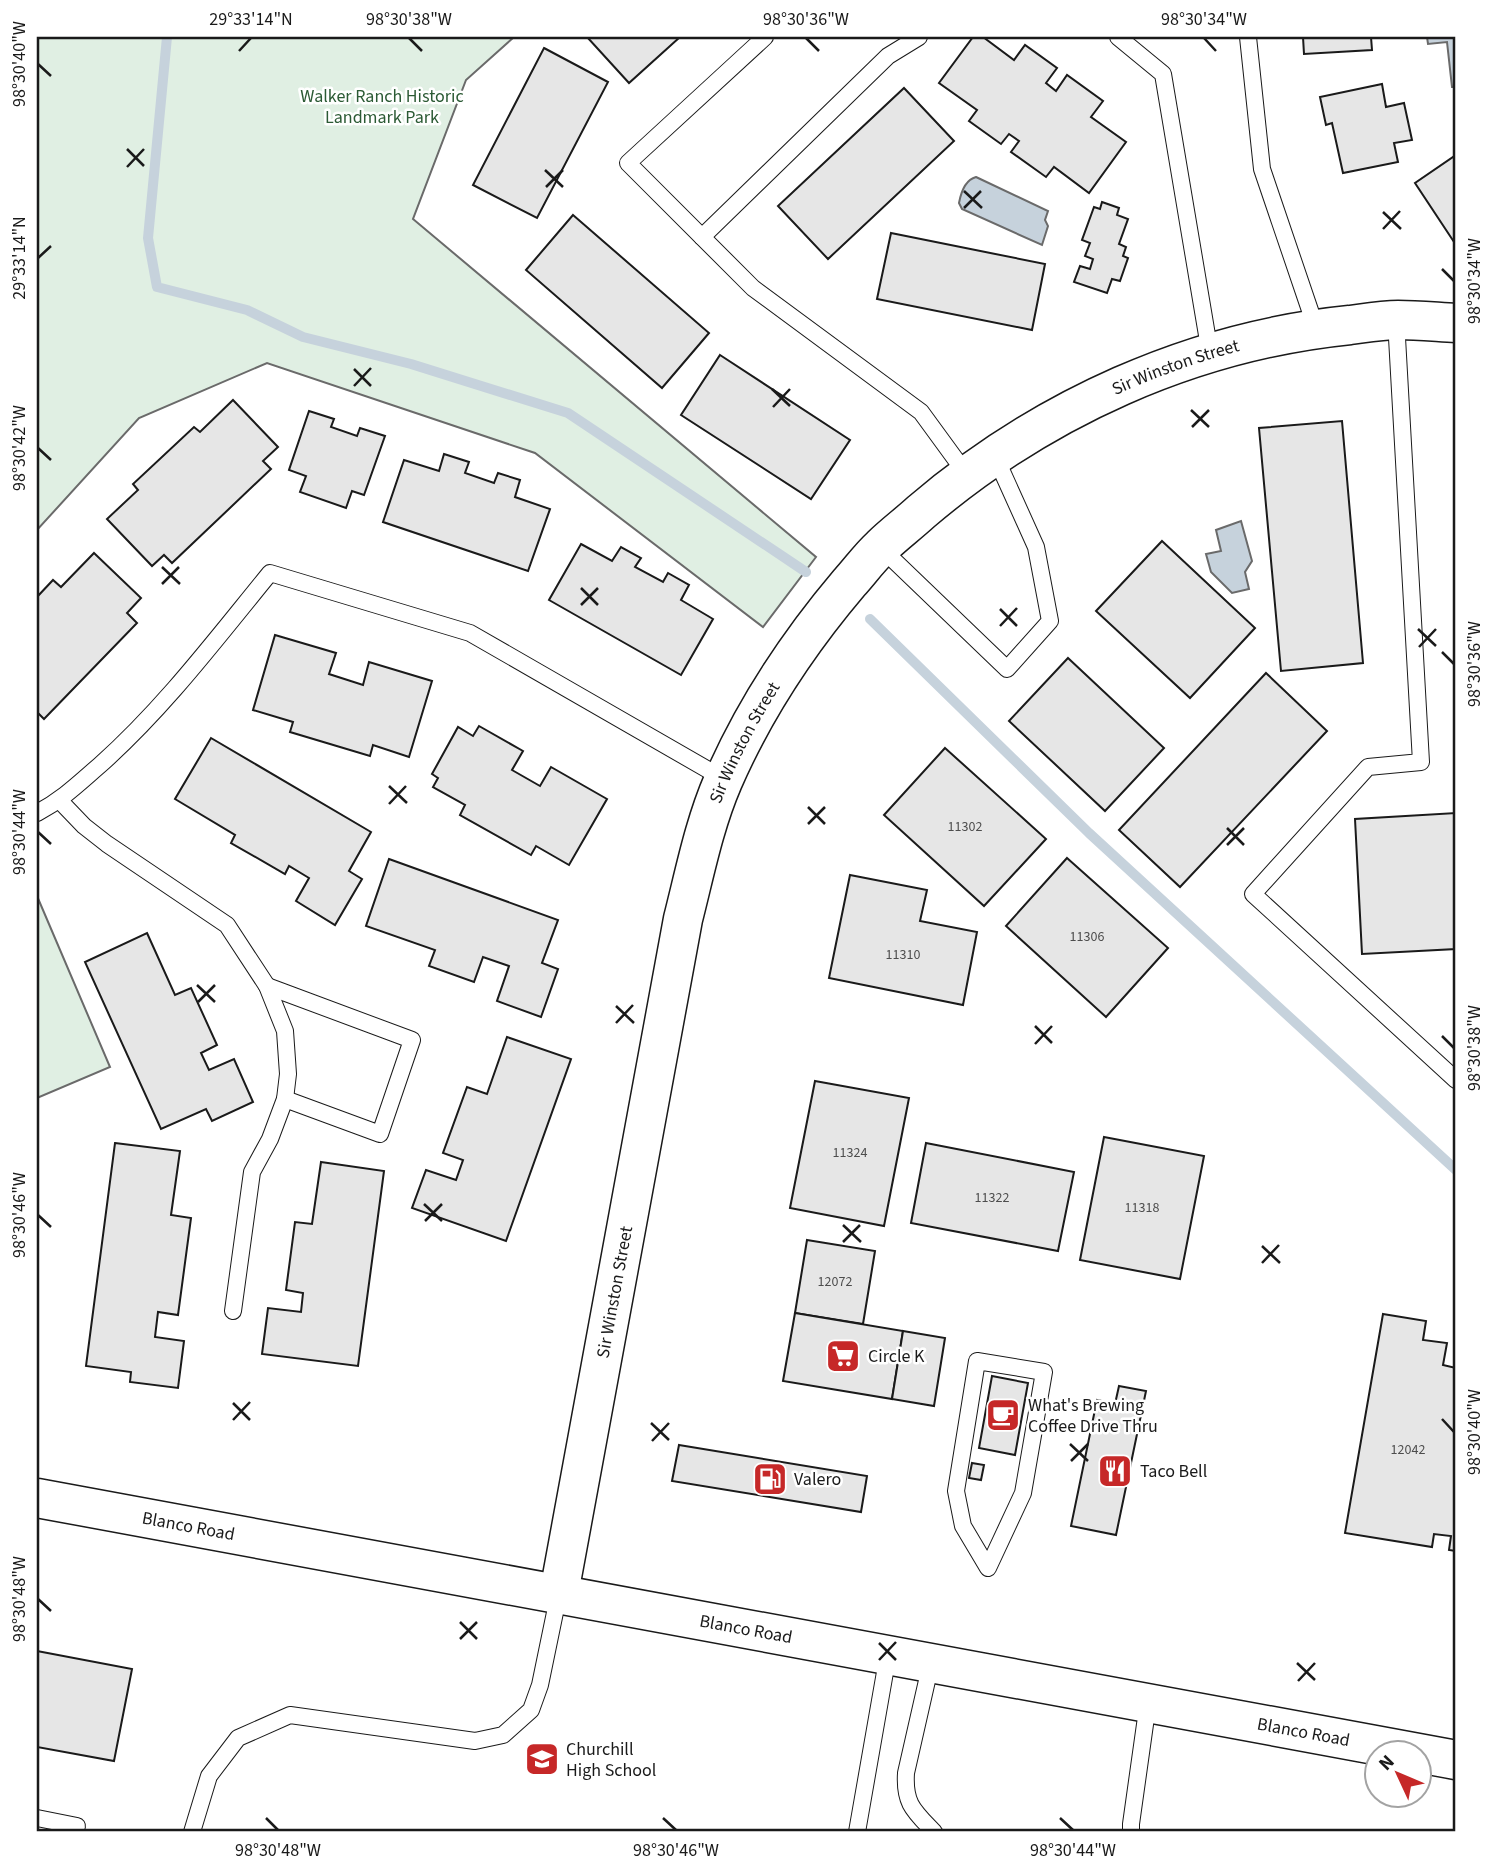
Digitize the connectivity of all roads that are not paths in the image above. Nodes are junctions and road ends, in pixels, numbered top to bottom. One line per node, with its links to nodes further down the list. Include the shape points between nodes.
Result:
1 (765, 37): 5 (lane, via 628,163)
2 (919, 37): 5 (lane, via 888,56)
3 (1118, 37): 9 (lane, via 1163,74)
4 (1248, 37): 8 (lane, via 1262,169)
5 (702, 237): 10 (lane, via 753,288 922,412)
6 (1396, 320): 7 (street, Sir Winston Street); 8 (street, Sir Winston Street); 16 (lane, via 1421,762 1368,767 1253,894)
7 (1456, 323)
8 (1316, 328): 9 (street, Sir Winston Street)
9 (1210, 353): 10 (street, Sir Winston Street, via 1085,401)
10 (981, 465): 11 (street, Sir Winston Street); 11 (lane, via 1036,547 1050,621 1007,669)
11 (880, 547): 12 (street, Sir Winston Street, via 789,662)
12 (724, 779): 13 (lane, via 470,634 270,573 133,735); 21 (street, Sir Winston Street, via 708,819 683,919)
13 (60, 801): 14 (lane); 15 (lane, via 107,844 227,925)
14 (37, 813)
15 (267, 986): 17 (lane, via 285,1031); 17 (lane, via 412,1040 380,1134)
16 (1456, 1080)
17 (285, 1099): 18 (lane, via 252,1171)
18 (233, 1311)
19 (37, 1498): 21 (street, Blanco Road)
20 (963, 1527): 20 (lane, via 988,1568 1023,1493 1044,1372 977,1361 956,1491)
21 (559, 1593): 22 (street, Blanco Road); 28 (lane, via 531,1710 503,1735 475,1741 290,1715 238,1738 209,1776)
22 (888, 1655): 23 (street, Blanco Road); 29 (lane)
23 (931, 1663): 24 (street, Blanco Road); 30 (lane, via 905,1792 912,1809)
24 (1148, 1703): 25 (street, Blanco Road); 31 (lane)
25 (1456, 1760)
26 (37, 1818): 27 (lane, via 77,1826)
27 (75, 1832)
28 (192, 1832)
29 (858, 1832)
30 (934, 1832)
31 (1131, 1832)

